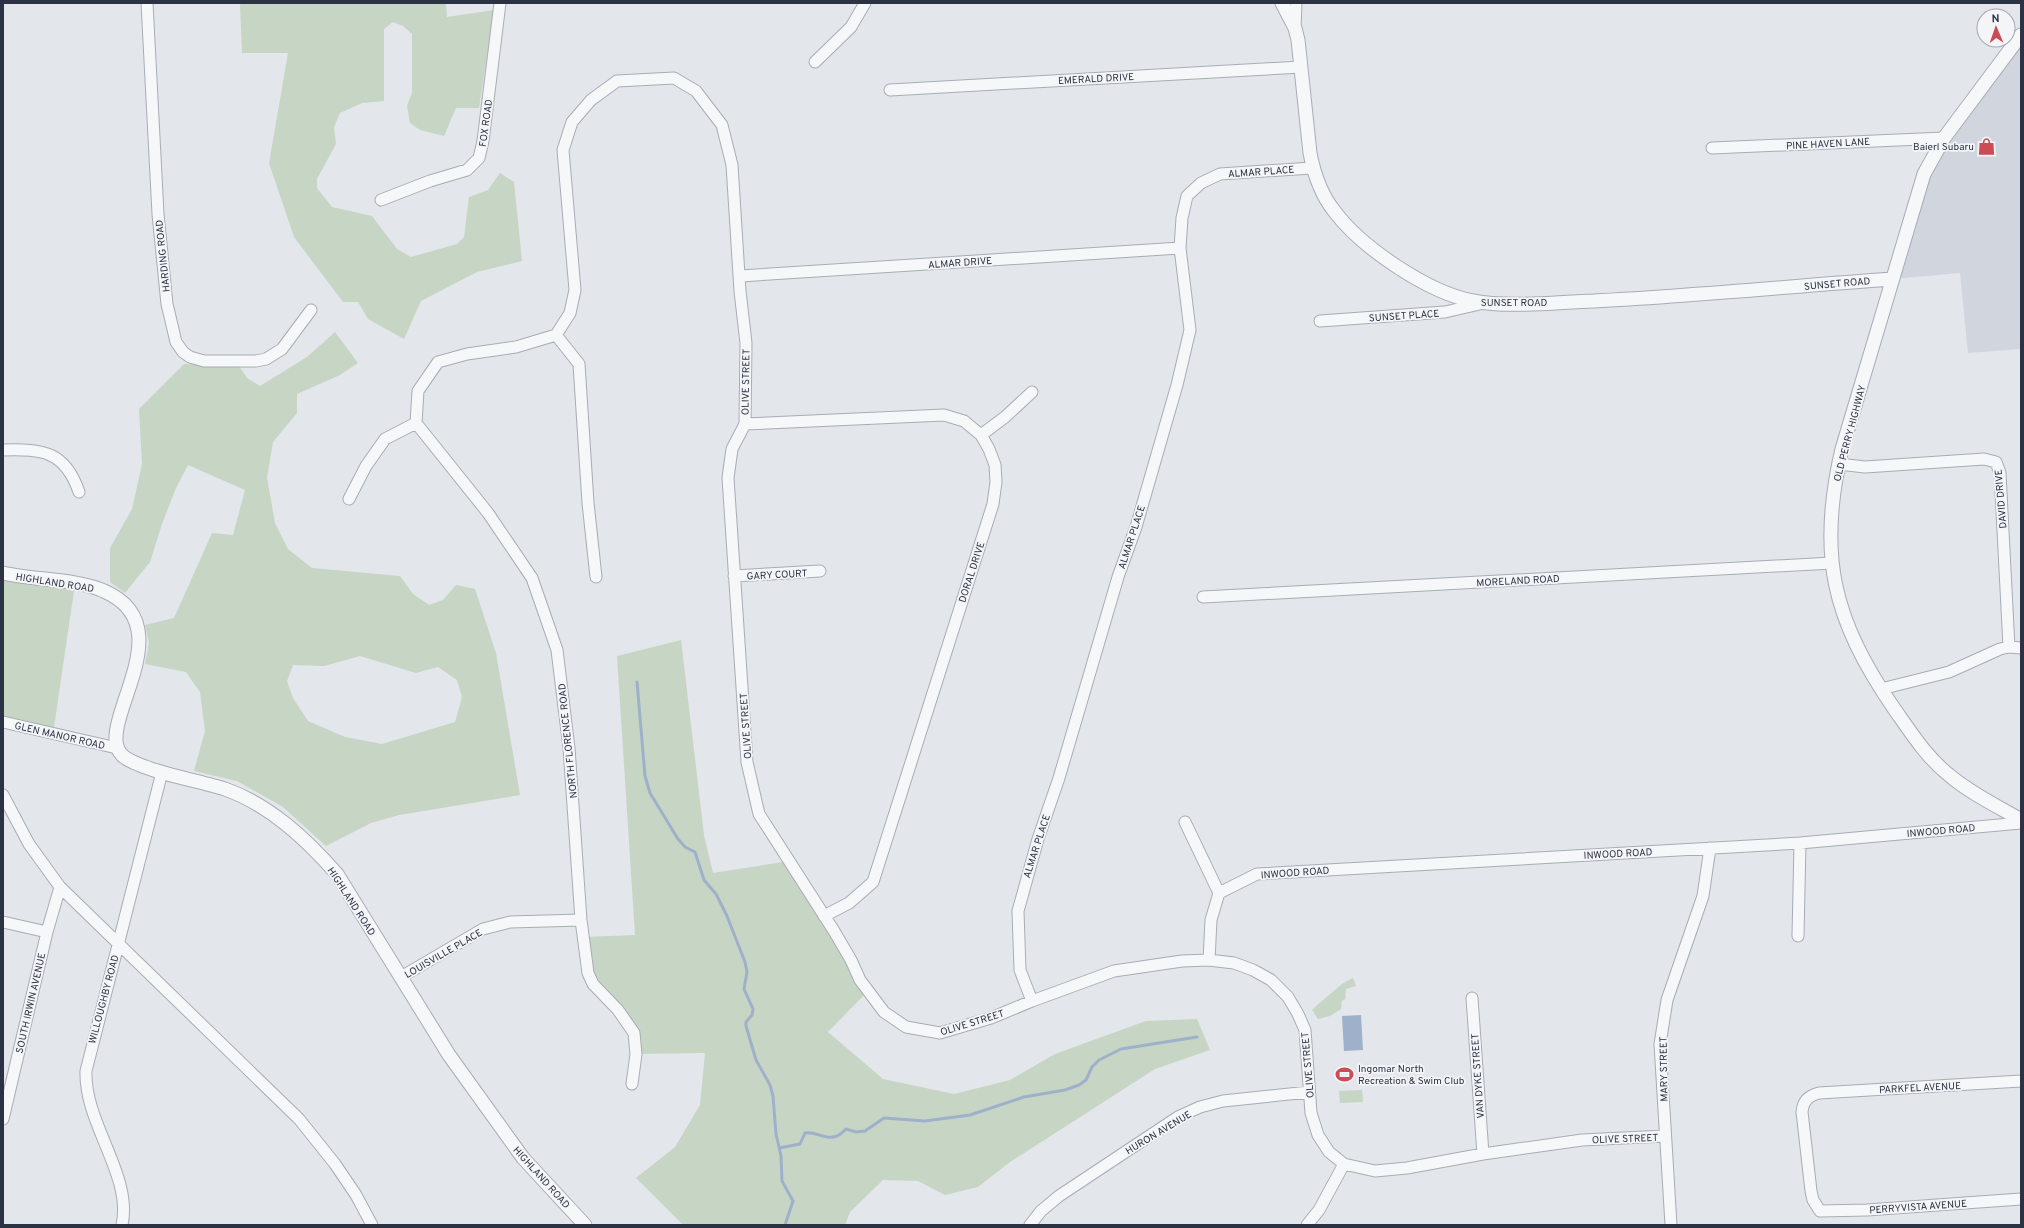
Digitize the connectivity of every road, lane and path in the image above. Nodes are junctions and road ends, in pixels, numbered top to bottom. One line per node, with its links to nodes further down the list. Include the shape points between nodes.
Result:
1 (147, 3): 19 (street, HARDING ROAD, via 158,214 167,304 176,342 190,357 204,361 266,359 282,349)
2 (500, 3): 14 (street, FOX ROAD, via 479,158 467,170)
3 (865, 3): 8 (street, via 851,27)
4 (1282, 3): 6 (street, SUNSET ROAD)
5 (1296, 3): 6 (street)
6 (1295, 28): 9 (street, SUNSET ROAD)
7 (2021, 36): 11 (street, OLD PERRY HIGHWAY)
8 (815, 62)
9 (1301, 66): 10 (street, EMERALD DRIVE); 13 (street, SUNSET ROAD)
10 (890, 90)
11 (1944, 138): 12 (street, PINE HAVEN LANE); 17 (street, OLD PERRY HIGHWAY, via 1928,163)
12 (1712, 148)
13 (1312, 168): 15 (street, ALMAR PLACE, via 1220,174 1201,183 1187,196 1182,218); 18 (street, SUNSET ROAD, via 1334,212 1361,240 1431,287 1460,298)
14 (381, 200)
15 (1180, 248): 16 (street, ALMAR DRIVE); 59 (street, ALMAR PLACE, via 1190,330 1177,385 1018,911 1020,970)
16 (740, 276): 21 (street, OLIVE STREET, via 732,165 722,125 696,91 674,78 617,82 591,100 572,122 563,150 574,290 570,312); 24 (street, OLIVE STREET, via 746,343)
17 (1892, 278): 18 (street, SUNSET ROAD, via 1628,299); 27 (street, OLD PERRY HIGHWAY)
18 (1486, 303): 20 (street, SUNSET PLACE, via 1445,312)
19 (311, 310)
20 (1320, 321)
21 (556, 335): 23 (street, via 516,347 467,354 438,362 418,391); 34 (street, via 579,364 588,503)
22 (1032, 392): 25 (street, via 1010,414)
23 (416, 423): 29 (street, via 385,439 366,466); 51 (street, NORTH FLORENCE ROAD, via 488,513 532,578 557,650 569,748)
24 (745, 424): 25 (street, DORAL DRIVE, via 944,415 964,421); 33 (street, OLIVE STREET, via 732,449 728,478)
25 (981, 435): 50 (street, DORAL DRIVE, via 995,465 993,504 873,882 849,903)
26 (3, 450): 28 (street, via 33,450 49,454 73,475)
27 (1839, 464): 30 (street, OLD PERRY HIGHWAY, via 1831,521); 36 (street, DAVID DRIVE, via 1858,468 1984,459 1996,462 2000,473)
28 (79, 492)
29 (349, 499)
30 (1832, 563): 35 (street, MORELAND ROAD); 38 (street, OLD PERRY HIGHWAY, via 1849,629 1858,651)
31 (820, 571): 33 (street, GARY COURT)
32 (3, 573): 40 (street, HIGHLAND ROAD, via 96,588 119,600 132,615 138,632 139,650 117,725)
33 (734, 576): 50 (street, OLIVE STREET, via 747,762 759,814)
34 (596, 577)
35 (1203, 598)
36 (2008, 647): 37 (street); 38 (street, via 1942,674)
37 (2021, 648)
38 (1881, 689): 43 (street, OLD PERRY HIGHWAY, via 1913,736 1940,768 1971,791)
39 (3, 722): 40 (street, GLEN MANOR ROAD)
40 (117, 748): 41 (street, HIGHLAND ROAD, via 131,762)
41 (162, 772): 55 (street, WILLOUGHBY ROAD); 57 (street, HIGHLAND ROAD, via 207,783 244,798 278,818 307,842 336,874)
42 (3, 795): 48 (street, via 29,844)
43 (2021, 820)
44 (1185, 822): 49 (street)
45 (2021, 823): 46 (street, INWOOD ROAD)
46 (1800, 843): 47 (street, INWOOD ROAD); 54 (street)
47 (1710, 848): 49 (street, INWOOD ROAD, via 1257,874); 64 (street, MARY STREET, via 1703,896 1667,1000 1660,1044)
48 (60, 887): 53 (street, SOUTH IRWIN AVENUE); 55 (street)
49 (1219, 893): 56 (street, via 1211,920)
50 (824, 916): 59 (street, OLIVE STREET, via 860,980 884,1012 906,1027 940,1033 991,1018)
51 (581, 920): 57 (street, LOUISVILLE PLACE, via 510,922 483,929); 61 (street, NORTH FLORENCE ROAD, via 588,973 593,984 618,1010 634,1033 636,1054)
52 (3, 922): 53 (street)
53 (47, 932): 63 (street, SOUTH IRWIN AVENUE)
54 (1798, 936)
55 (117, 945): 69 (street, WILLOUGHBY ROAD, via 89,1054 86,1083 92,1110 120,1185 124,1208); 70 (street, via 299,1119 335,1164)
56 (1209, 960): 59 (street, OLIVE STREET, via 1114,970); 62 (street, OLIVE STREET, via 1234,963 1253,970 1270,980 1288,997 1305,1030)
57 (401, 977): 71 (street, HIGHLAND ROAD, via 449,1055 523,1158)
58 (1472, 998): 65 (street, VAN DYKE STREET)
59 (1032, 1001)
60 (2021, 1081): 68 (street, PARKFEL AVENUE, via 1812,1095 1803,1104 1802,1112 1807,1169)
61 (632, 1084)
62 (1309, 1092): 66 (street, OLIVE STREET, via 1311,1113 1318,1136 1329,1152); 72 (street, HURON AVENUE, via 1223,1101 1200,1107 1178,1117 1064,1192 1041,1211)
63 (3, 1119)
64 (1665, 1136): 65 (street, OLIVE STREET, via 1582,1140); 74 (street, MARY STREET)
65 (1483, 1154): 66 (street, OLIVE STREET, via 1375,1172)
66 (1344, 1164): 73 (street, via 1319,1210)
67 (2021, 1199): 68 (street, PERRYVISTA AVENUE, via 1867,1210 1823,1211)
68 (1817, 1208)
69 (122, 1225)
70 (372, 1225)
71 (585, 1225)
72 (1030, 1225)
73 (1307, 1225)
74 (1671, 1225)

